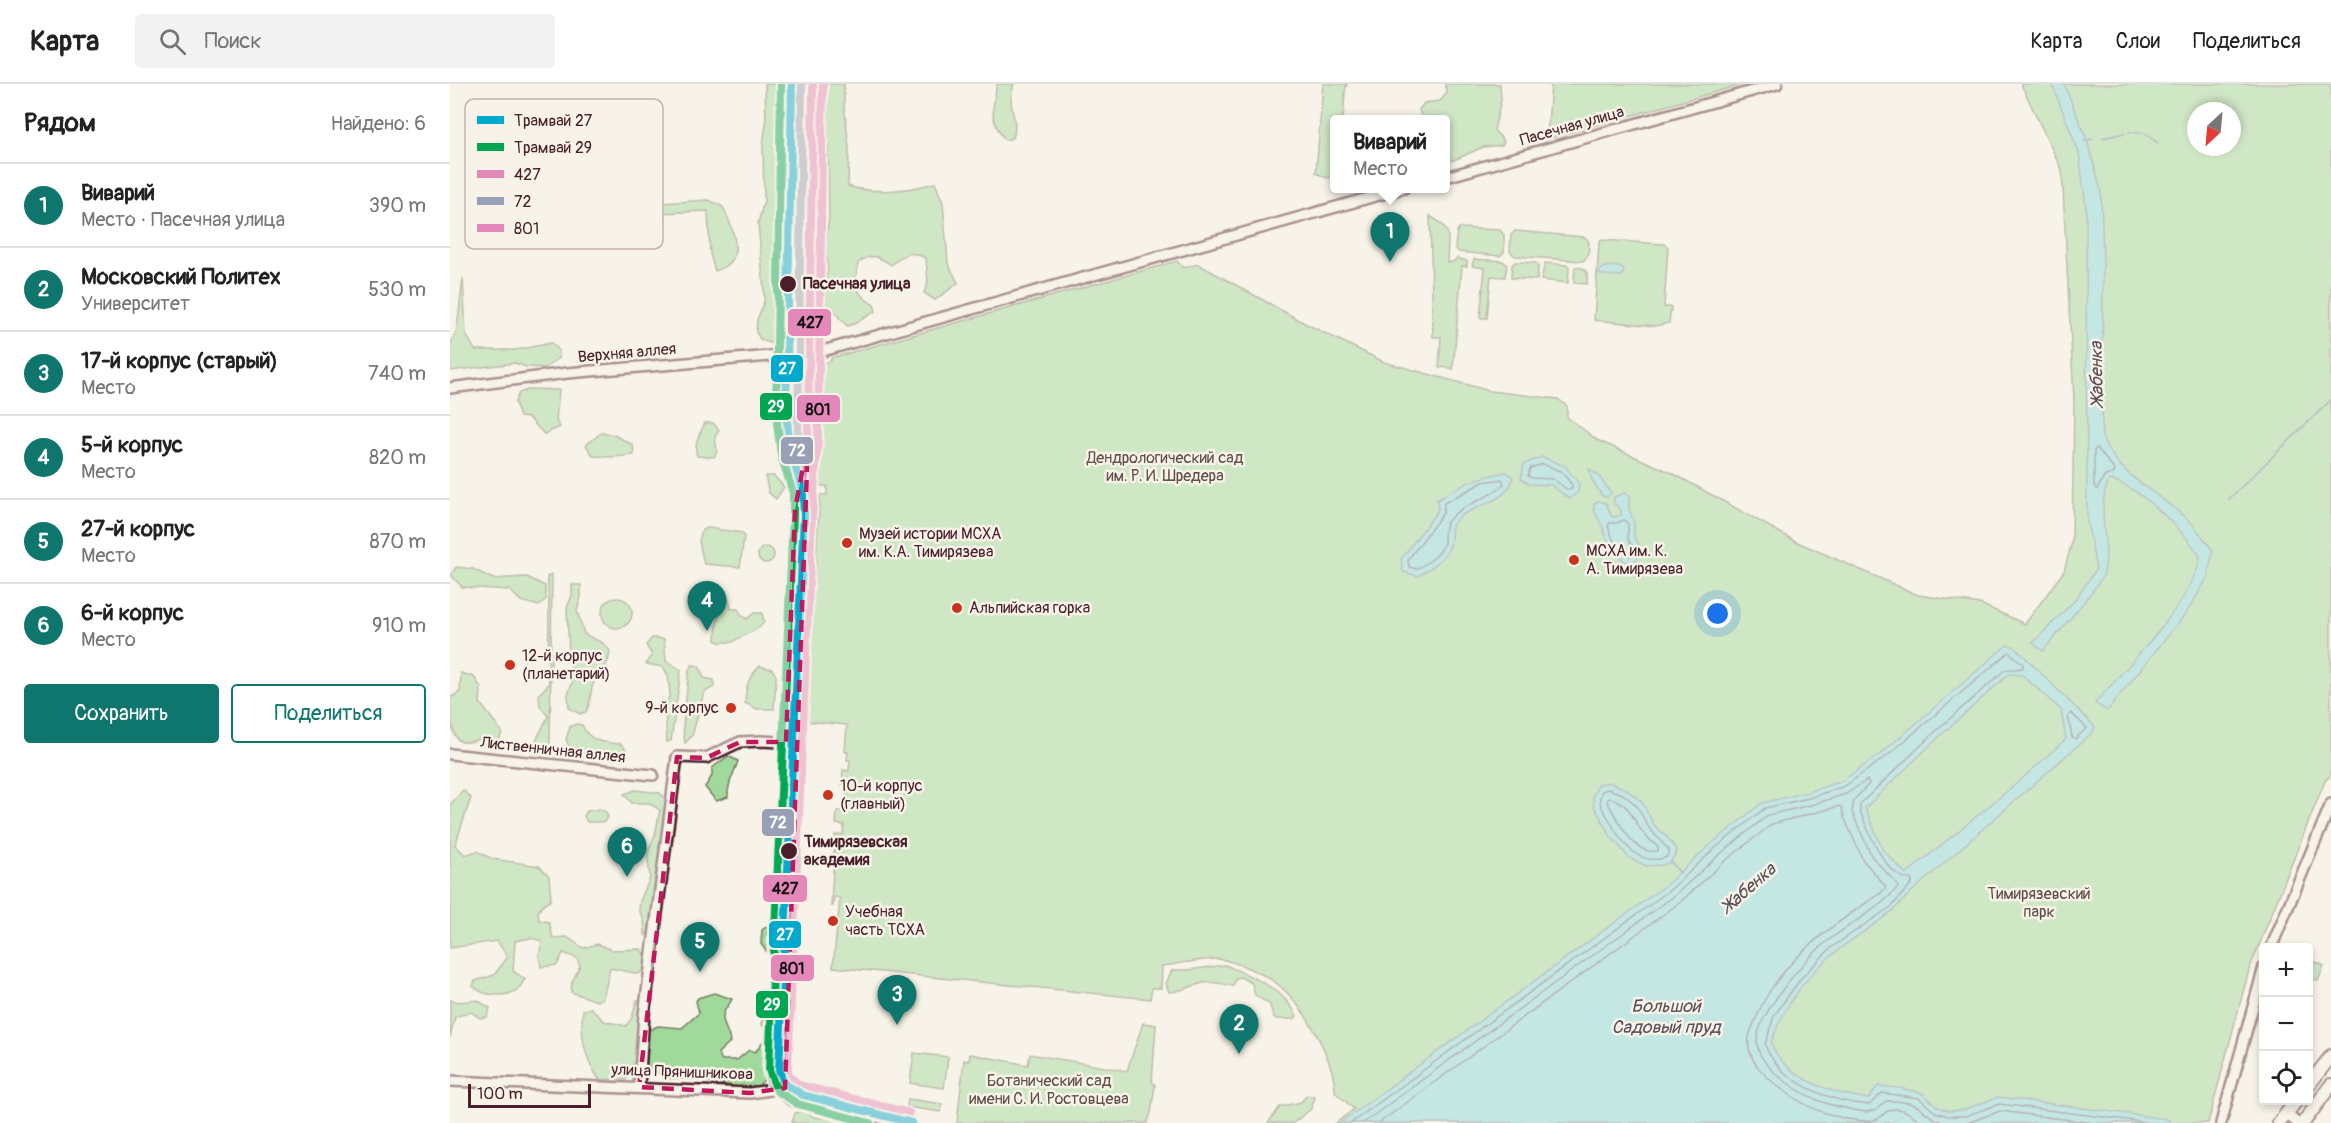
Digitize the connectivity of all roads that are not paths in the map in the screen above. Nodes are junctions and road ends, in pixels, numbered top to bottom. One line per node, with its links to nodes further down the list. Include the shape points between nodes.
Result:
1 (813, 84): 5 (main road)
2 (1777, 84): 3 (street, Пасечная улица)
3 (1450, 176)
4 (1390, 193): 5 (street)
5 (808, 354): 6 (street, Верхняя аллея, via 567,373); 7 (main road)
6 (450, 388)
7 (808, 440): 8 (main road, via 795,510); 9 (main road, via 810,484)
8 (786, 742): 9 (street); 19 (street, via 740,742 706,758 677,757 644,1015); 20 (main road, via 770,1070)
9 (799, 742): 20 (main road, via 783,1056)
10 (450, 754): 11 (street, Лиственничная аллея)
11 (653, 775)
12 (2331, 804): 13 (street)
13 (2273, 943)
14 (2259, 985): 24 (street)
15 (2331, 1056): 16 (main road)
16 (2313, 1079)
17 (450, 1081): 19 (street, улица Прянишникова)
18 (2331, 1085): 26 (main road)
19 (639, 1087): 20 (street, улица Прянишникова, via 750,1093)
20 (785, 1088): 23 (main road, via 805,1098)
21 (2294, 1105): 22 (main road)
22 (2283, 1118): 25 (street)
23 (906, 1123)
24 (2221, 1123)
25 (2297, 1123)
26 (2303, 1123)

